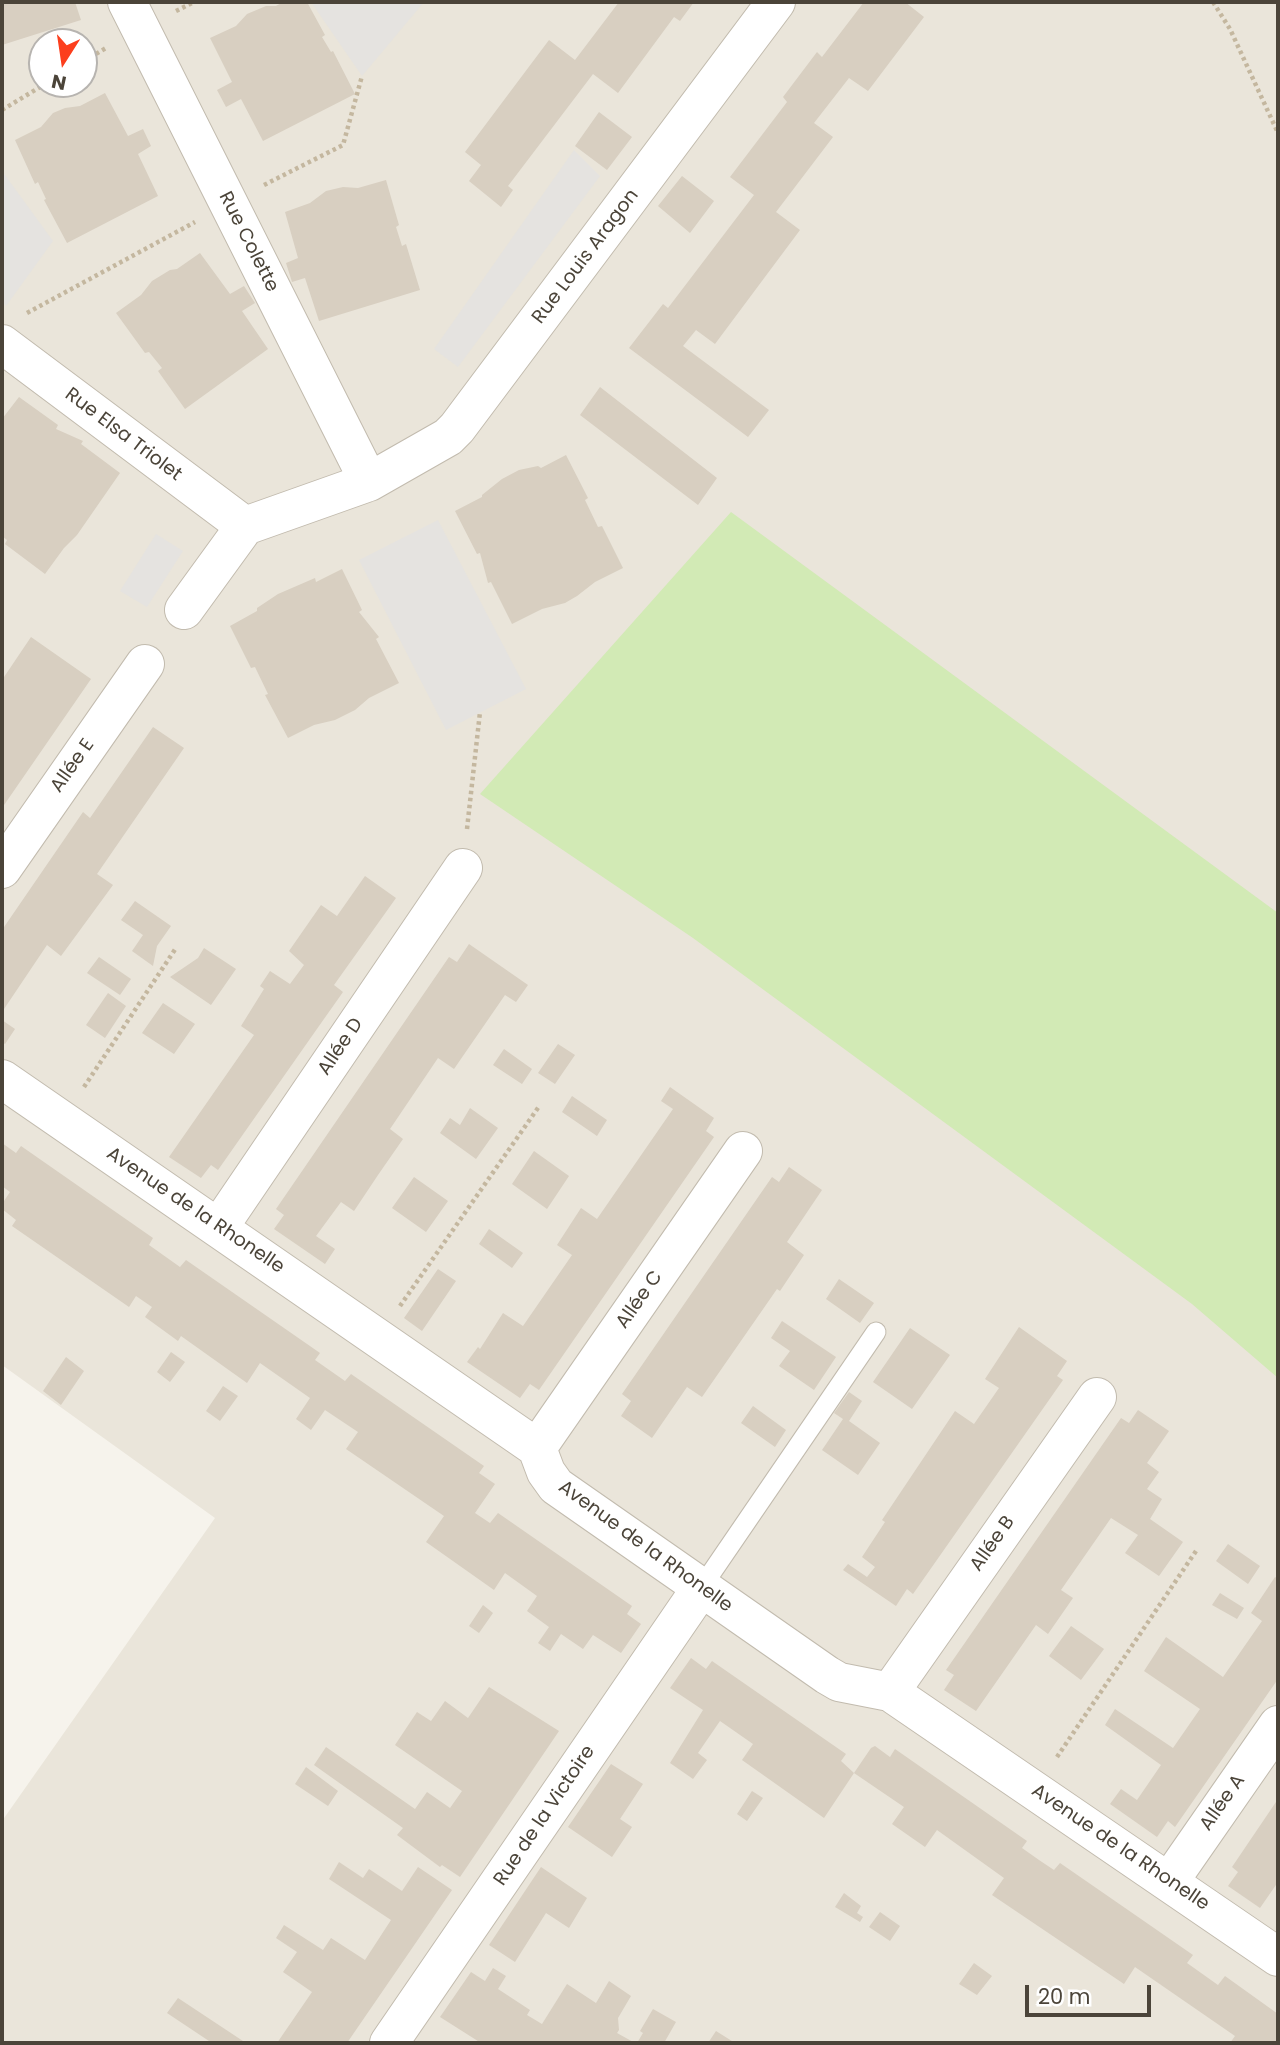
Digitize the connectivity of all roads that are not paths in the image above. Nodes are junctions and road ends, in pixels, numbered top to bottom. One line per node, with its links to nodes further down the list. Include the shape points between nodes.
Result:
1 (127, 2): 4 (street, Rue Colette)
2 (776, 2): 4 (street, Rue Louis Aragon, via 468,415 448,437)
3 (2, 344): 5 (street, Rue Elsa Triolet)
4 (369, 482): 5 (street)
5 (245, 526): 6 (street)
6 (184, 610)
7 (145, 664): 9 (street, Allée E)
8 (463, 868): 12 (street, Allée D)
9 (2, 869)
10 (2, 1079): 12 (street, Avenue de la Rhonelle)
11 (743, 1151): 15 (street, Allée C)
12 (219, 1227): 15 (street, Avenue de la Rhonelle)
13 (876, 1332): 16 (lane)
14 (1097, 1397): 17 (street, Allée B)
15 (537, 1448): 16 (street, Avenue de la Rhonelle, via 556,1486)
16 (701, 1588): 17 (street, Avenue de la Rhonelle, via 839,1682); 21 (street, Rue de la Victoire)
17 (890, 1692): 19 (street, Avenue de la Rhonelle)
18 (1278, 1725): 19 (street, Allée A)
19 (1169, 1882): 20 (street, Avenue de la Rhonelle)
20 (1278, 1957)
21 (402, 2039)

